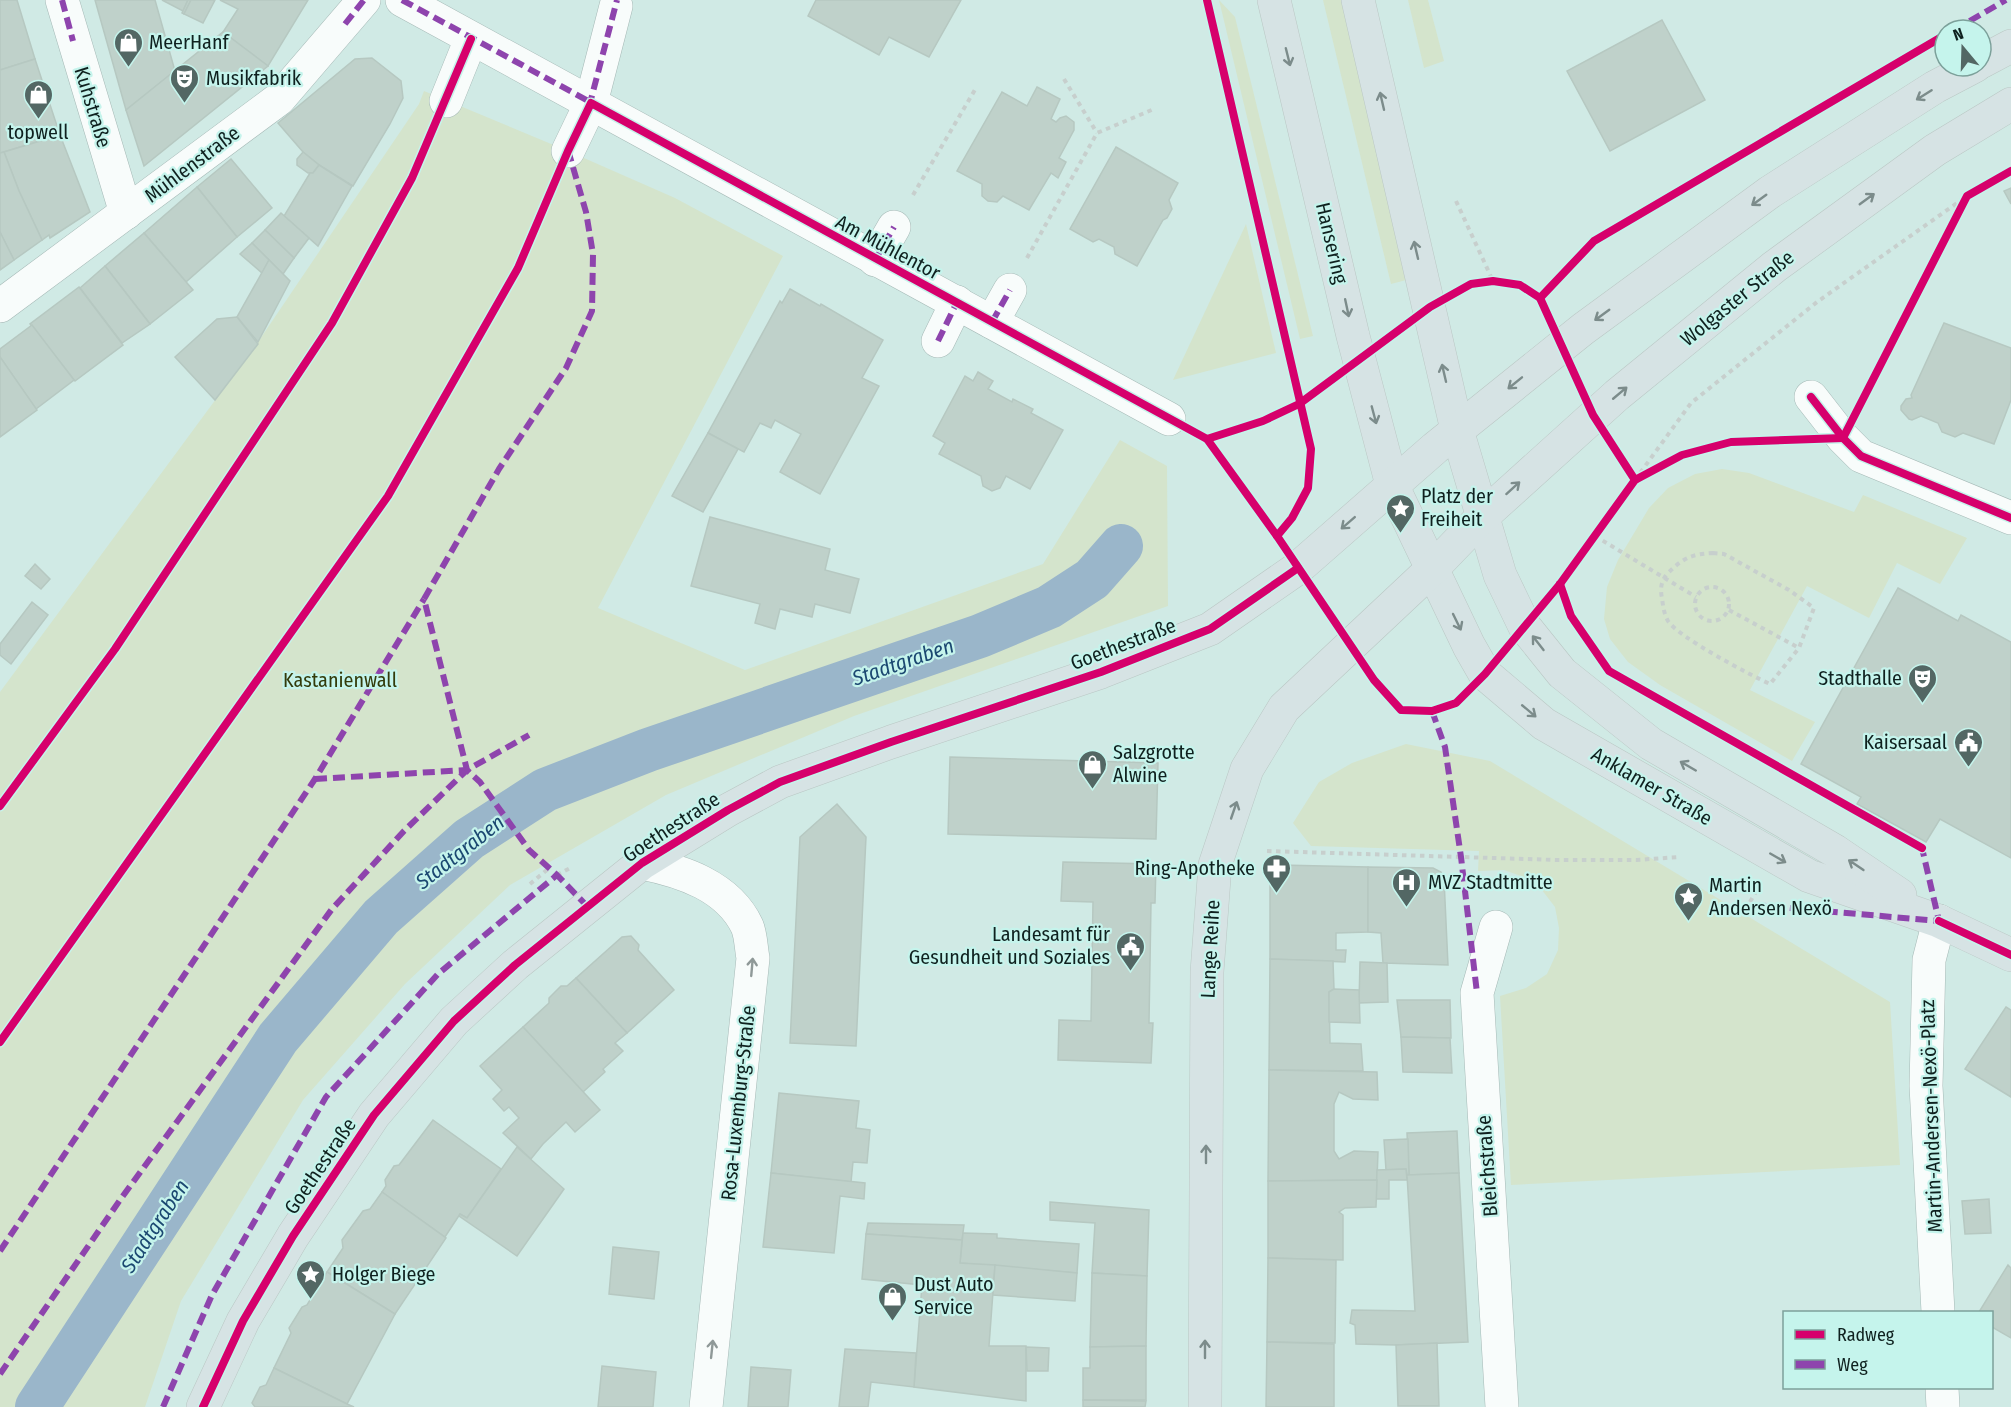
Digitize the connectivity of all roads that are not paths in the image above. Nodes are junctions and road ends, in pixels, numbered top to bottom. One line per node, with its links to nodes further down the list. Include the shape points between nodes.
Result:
1 (62, 0): 15 (street, Kuhstraße)
2 (402, 0): 7 (street, Am Mühlentor)
3 (1274, 0): 26 (main road, Hansering, one-way to 26)
4 (1358, 0): 25 (main road, one-way to 4)
5 (616, 6): 12 (street)
6 (354, 12): 15 (street, Mühlenstraße, via 279,99)
7 (471, 39): 11 (street); 12 (street, Am Mühlentor)
8 (2011, 46): 9 (main road)
9 (1993, 56)
10 (1952, 78): 25 (main road, one-way to 25, via 1770,192 1583,329)
11 (446, 100)
12 (591, 103): 14 (street); 17 (street, Am Mühlentor)
13 (2011, 104): 27 (main road, Wolgaster Straße, one-way to 13, via 1593,415 1774,267 1935,150)
14 (568, 151)
15 (126, 213): 20 (street, Mühlenstraße)
16 (894, 226): 17 (street, Am Mühlentor)
17 (876, 260): 19 (street, Am Mühlentor)
18 (1010, 290): 21 (street)
19 (957, 302): 21 (street, Am Mühlentor); 22 (street)
20 (0, 306)
21 (992, 322): 24 (street, Am Mühlentor)
22 (938, 341)
23 (1811, 397): 28 (street, via 1862,456)
24 (1169, 419)
25 (1457, 430): 26 (main road, Goethestraße); 27 (main road, Anklamer Straße)
26 (1392, 485): 29 (main road, Hansering); 30 (main road, Goethestraße, one-way to 30, via 1298,568 1210,628 1101,672 780,782)
27 (1482, 517): 29 (main road, Wolgaster Straße); 31 (main road, Anklamer Straße, one-way to 27, via 1834,851 1651,744 1562,673 1525,627 1500,575)
28 (2011, 518)
29 (1431, 570): 31 (main road, Anklamer Straße, one-way to 31, via 1485,674 1544,724 1809,876); 38 (main road, Lange Reihe, one-way to 29, via 1207,972 1215,865 1247,770 1284,708)
30 (642, 863): 36 (main road, Goethestraße, via 515,965 454,1021 374,1115 293,1236 243,1321); 37 (street, Rosa-Luxemburg-Straße, one-way to 30, via 753,958 747,927 729,902 699,879)
31 (1939, 921): 33 (main road, Anklamer Straße); 34 (street, Martin-Andersen-Nexö-Platz, via 1929,960 1926,1086)
32 (1496, 927): 39 (street, Bleichstraße, via 1477,993)
33 (2011, 955)
34 (1938, 1311)
35 (1942, 1389): 40 (street)
36 (203, 1407)
37 (706, 1407)
38 (1205, 1407)
39 (1502, 1407)
40 (1943, 1407)

